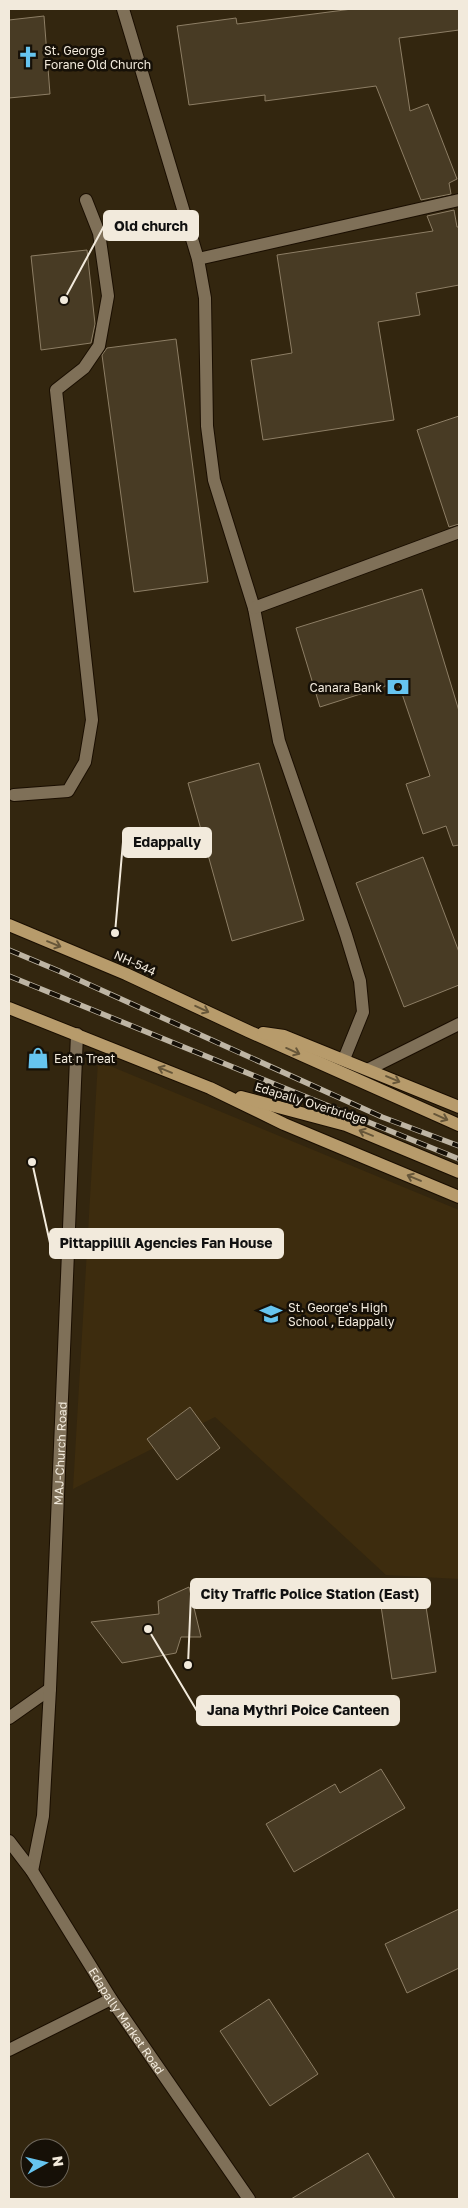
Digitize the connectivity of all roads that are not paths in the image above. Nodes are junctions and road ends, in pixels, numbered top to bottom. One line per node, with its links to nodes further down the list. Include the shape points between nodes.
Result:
1 (123, 9): 4 (street)
2 (86, 200): 7 (street, via 99,233 108,296 99,346 84,368 56,390 92,720 85,762 68,791)
3 (459, 200): 4 (street)
4 (198, 259): 6 (street, via 204,298 207,426 214,480)
5 (459, 532): 6 (street)
6 (254, 608): 13 (street, via 279,741 360,981 363,1012)
7 (14, 795)
8 (9, 925): 11 (main road, NH-544, one-way to 11, via 126,974)
9 (9, 1008): 12 (main road)
10 (459, 1024): 14 (street)
11 (248, 1031): 13 (main road, via 284,1036); 17 (main road, one-way to 17)
12 (77, 1034): 15 (main road, one-way to 12); 20 (street, MAJ-Church Road)
13 (344, 1059): 14 (main road)
14 (369, 1069): 16 (main road, one-way to 16)
15 (210, 1088): 18 (main road, Edapally Overbridge, one-way to 15, via 346,1125); 19 (main road, one-way to 15, via 284,1124)
16 (459, 1107)
17 (459, 1125)
18 (459, 1172)
19 (459, 1196)
20 (50, 1689): 21 (street); 23 (street, MAJ-Church Road, via 43,1816)
21 (9, 1718)
22 (9, 1841): 23 (street, Edapally Market Road)
23 (32, 1871): 24 (street, Edapally Market Road)
24 (111, 1999): 25 (street); 26 (street, Edapally Market Road)
25 (9, 2050)
26 (249, 2199)

